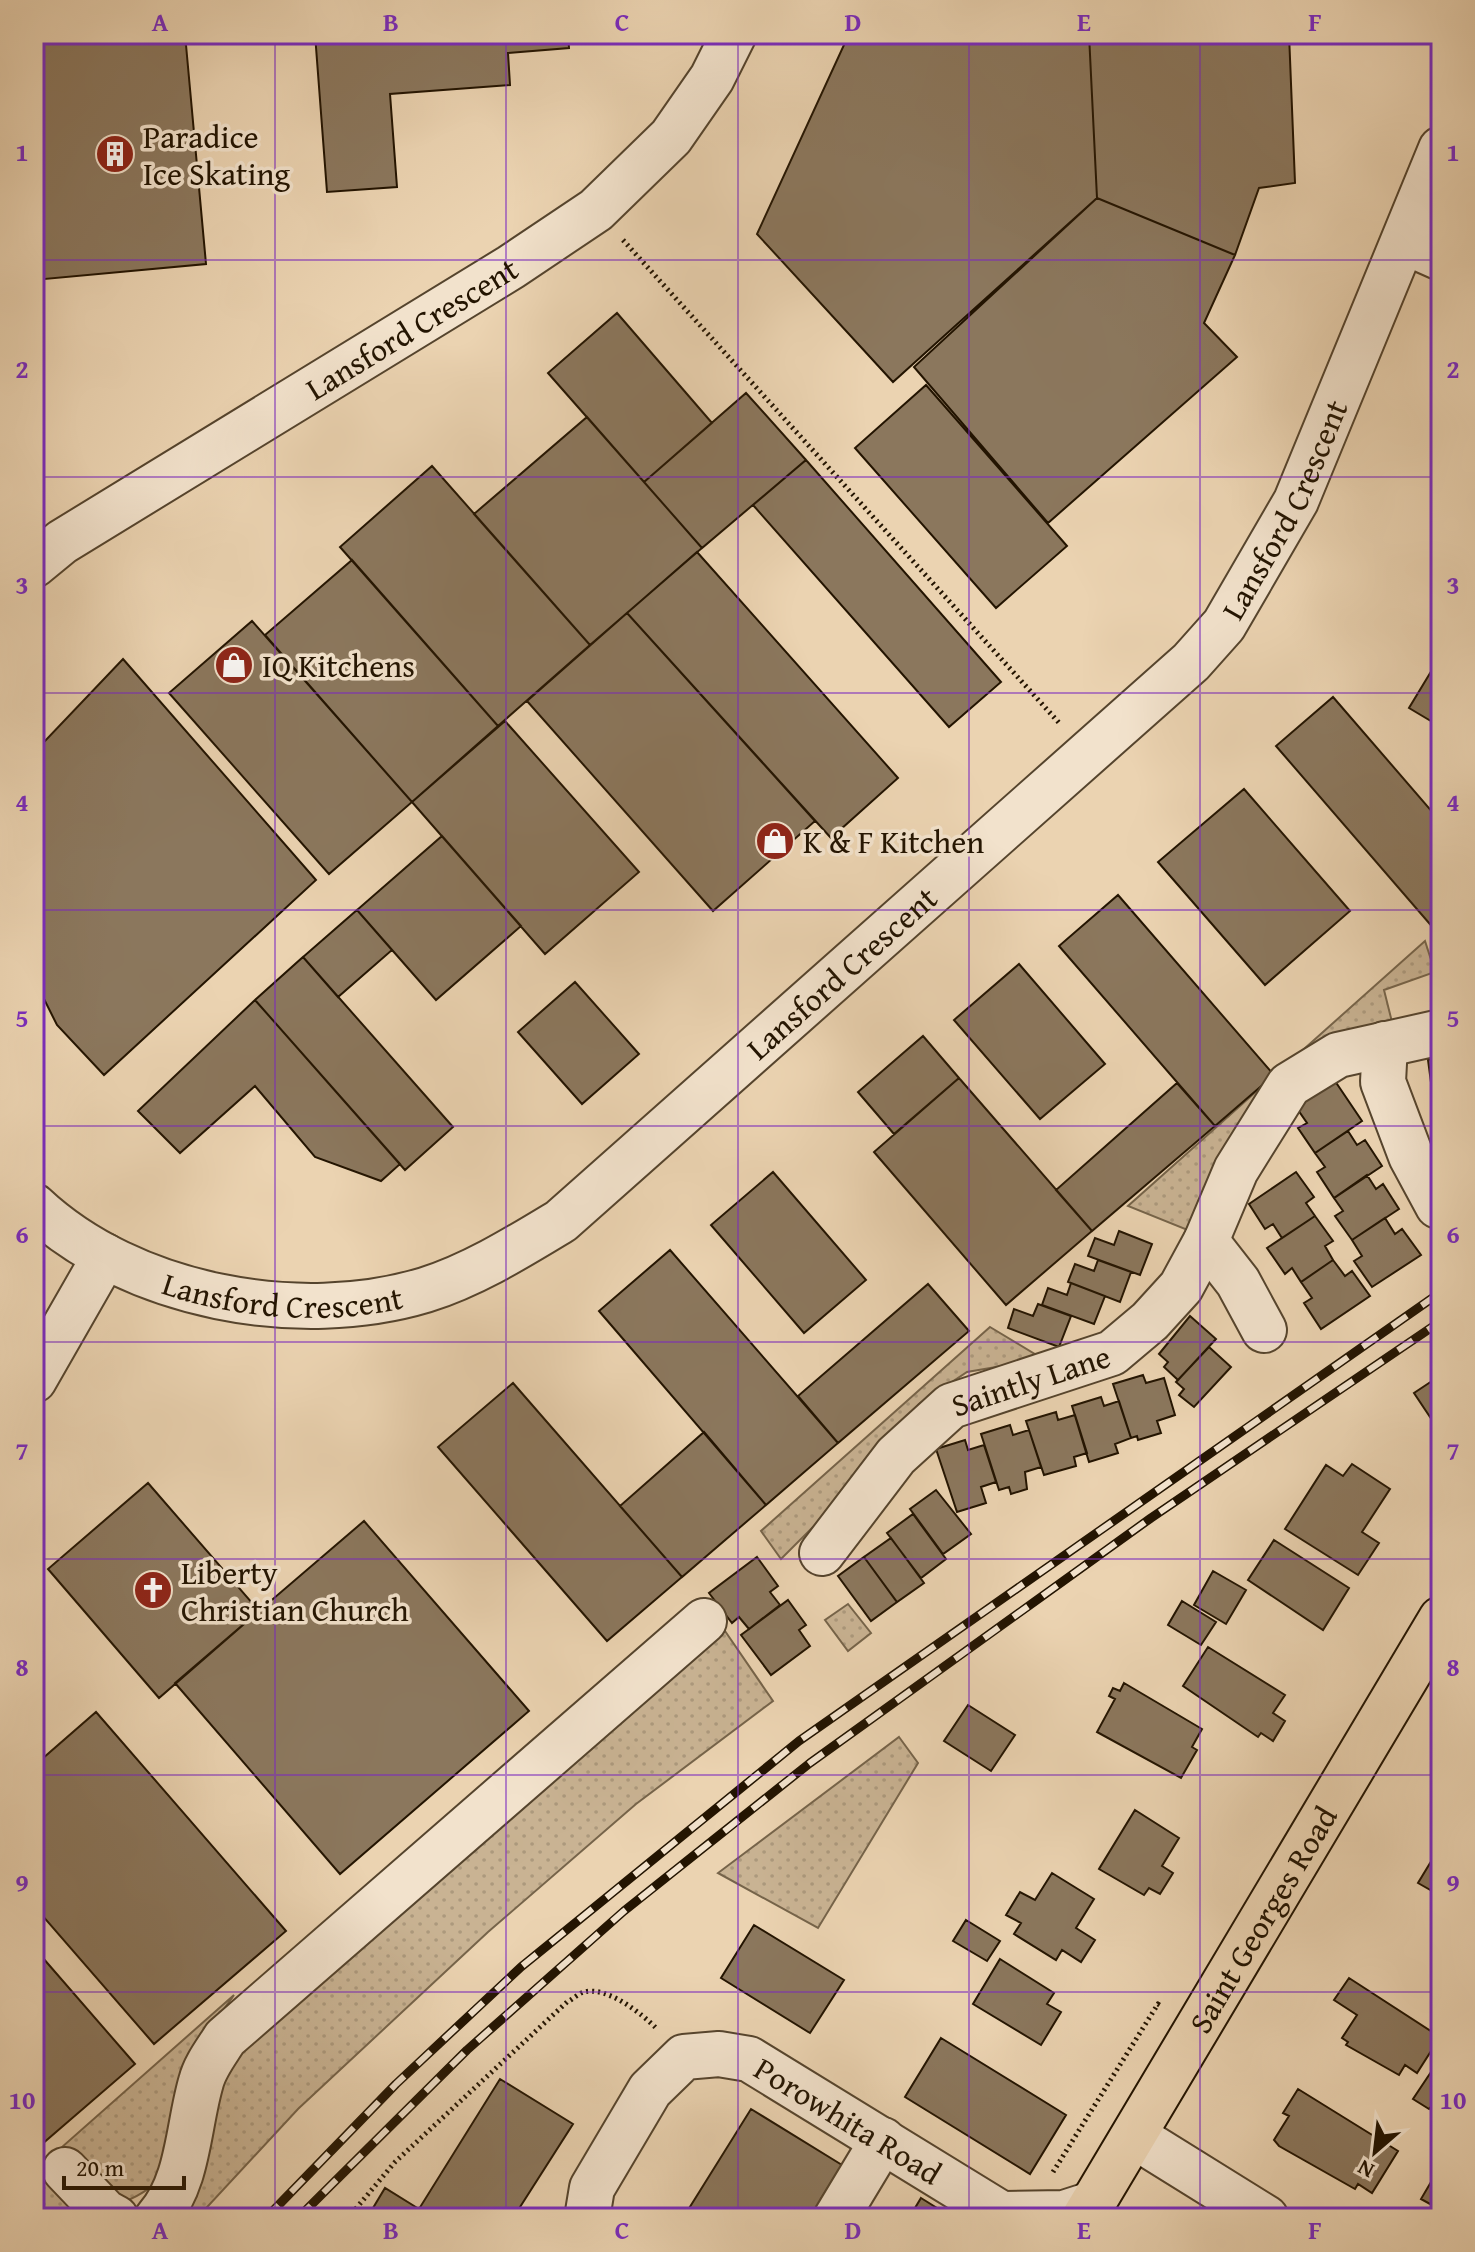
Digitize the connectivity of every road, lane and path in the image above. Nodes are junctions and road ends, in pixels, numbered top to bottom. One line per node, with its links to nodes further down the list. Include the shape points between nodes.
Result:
1 (734, 34): 5 (street, Lansford Crescent, via 712,78 671,137 596,210 62,542)
2 (1441, 149): 4 (street, Lansford Crescent)
3 (617, 234): 6 (path)
4 (1423, 250): 12 (street, Lansford Crescent, via 1296,501 1224,625 1191,662 561,1221 466,1274 423,1290 332,1304 279,1306 184,1289)
5 (34, 565)
6 (1062, 725)
7 (1441, 1032): 8 (street, Saintly Lane)
8 (1385, 1044): 10 (street, via 1383,1082 1411,1156); 11 (street, Saintly Lane, via 1338,1055 1289,1085 1236,1170)
9 (34, 1206): 12 (street, Lansford Crescent)
10 (1438, 1206)
11 (1206, 1241): 13 (street, via 1238,1282); 15 (street, Saintly Lane, via 1181,1287 1112,1353 951,1406 896,1456)
12 (105, 1256): 14 (street)
13 (1264, 1330)
14 (34, 1380)
15 (822, 1553)
16 (1441, 1619): 20 (main road, Saint Georges Road)
17 (704, 1621): 27 (street, via 225,2038 202,2077 178,2181)
18 (1158, 2004): 23 (path)
19 (667, 2039): 28 (path, via 647,2018 605,1994 584,1992 395,2162)
20 (1134, 2136): 24 (main road, Saint Georges Road); 31 (street)
21 (883, 2140): 25 (street, Porowhita Road); 29 (street, Porowhita Road, via 749,2059 719,2054 684,2057 650,2090 630,2121 592,2188); 30 (street)
22 (65, 2170): 26 (street)
23 (1046, 2183)
24 (1088, 2211): 25 (street, Porowhita Road)
25 (1006, 2216)
26 (116, 2218)
27 (157, 2218)
28 (348, 2218)
29 (587, 2218)
30 (836, 2218)
31 (1266, 2218)

